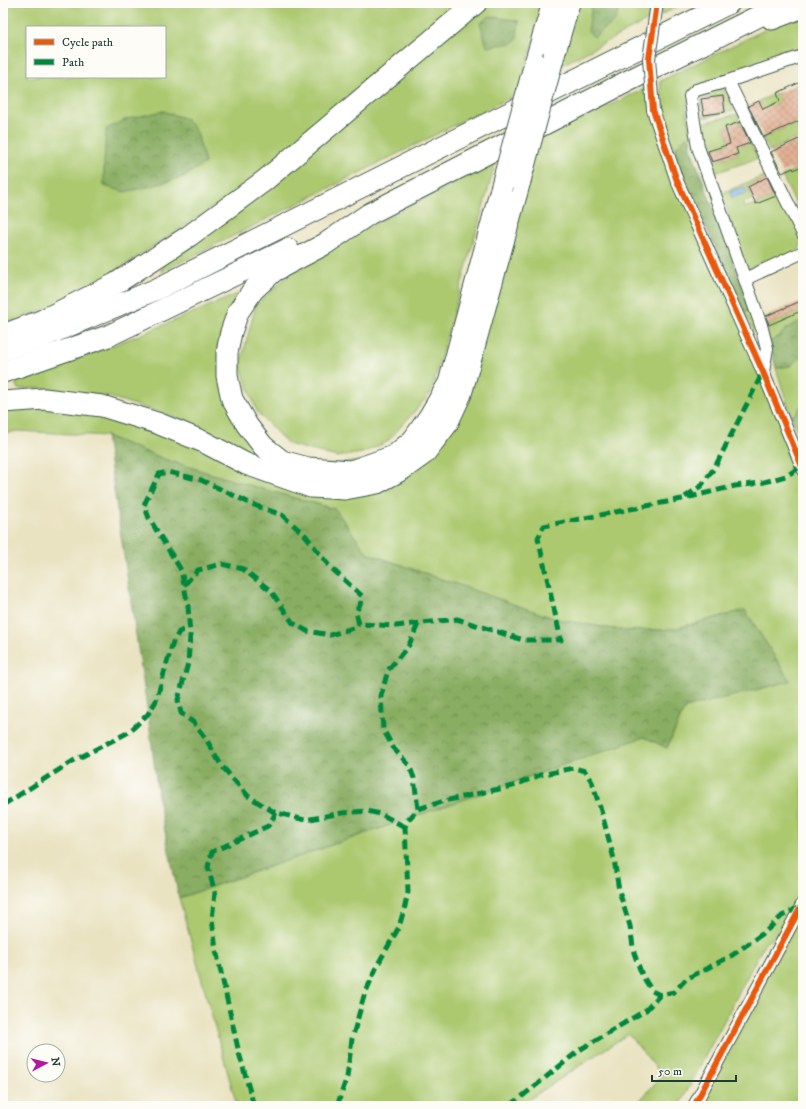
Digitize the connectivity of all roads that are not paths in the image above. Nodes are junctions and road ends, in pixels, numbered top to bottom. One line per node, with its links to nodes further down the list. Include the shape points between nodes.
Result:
1 (476, 3): 16 (highway, via 264,181 189,236 115,284 43,320)
2 (553, 3): 11 (highway, bridge, via 535,63)
3 (569, 3): 11 (highway, bridge)
4 (657, 3): 19 (street, bridge, via 649,59 653,110 677,182)
5 (729, 3): 17 (highway, via 157,289 42,337)
6 (785, 3): 9 (highway)
7 (803, 7): 9 (highway, via 756,25 690,57)
8 (803, 56): 10 (street)
9 (672, 60): 12 (highway)
10 (728, 81): 13 (street); 15 (street, via 696,90 690,96 698,147)
11 (511, 185): 12 (highway, via 449,383 412,440 394,456 351,471 308,468 282,461 263,446 232,399 227,376 227,352 233,325 238,312 253,290 274,271 325,244); 20 (highway, via 461,394 447,424 424,454 377,483 345,489 311,487 246,464 204,442 157,423 102,406 44,400)
12 (370, 214): 18 (highway, via 325,230 108,336)
13 (803, 234)
14 (803, 252): 15 (street)
15 (745, 279): 19 (street, via 767,348)
16 (3, 335)
17 (3, 350)
18 (3, 372)
19 (763, 372): 21 (street)
20 (3, 402)
21 (803, 467)
22 (803, 903): 23 (street)
23 (694, 1106)

